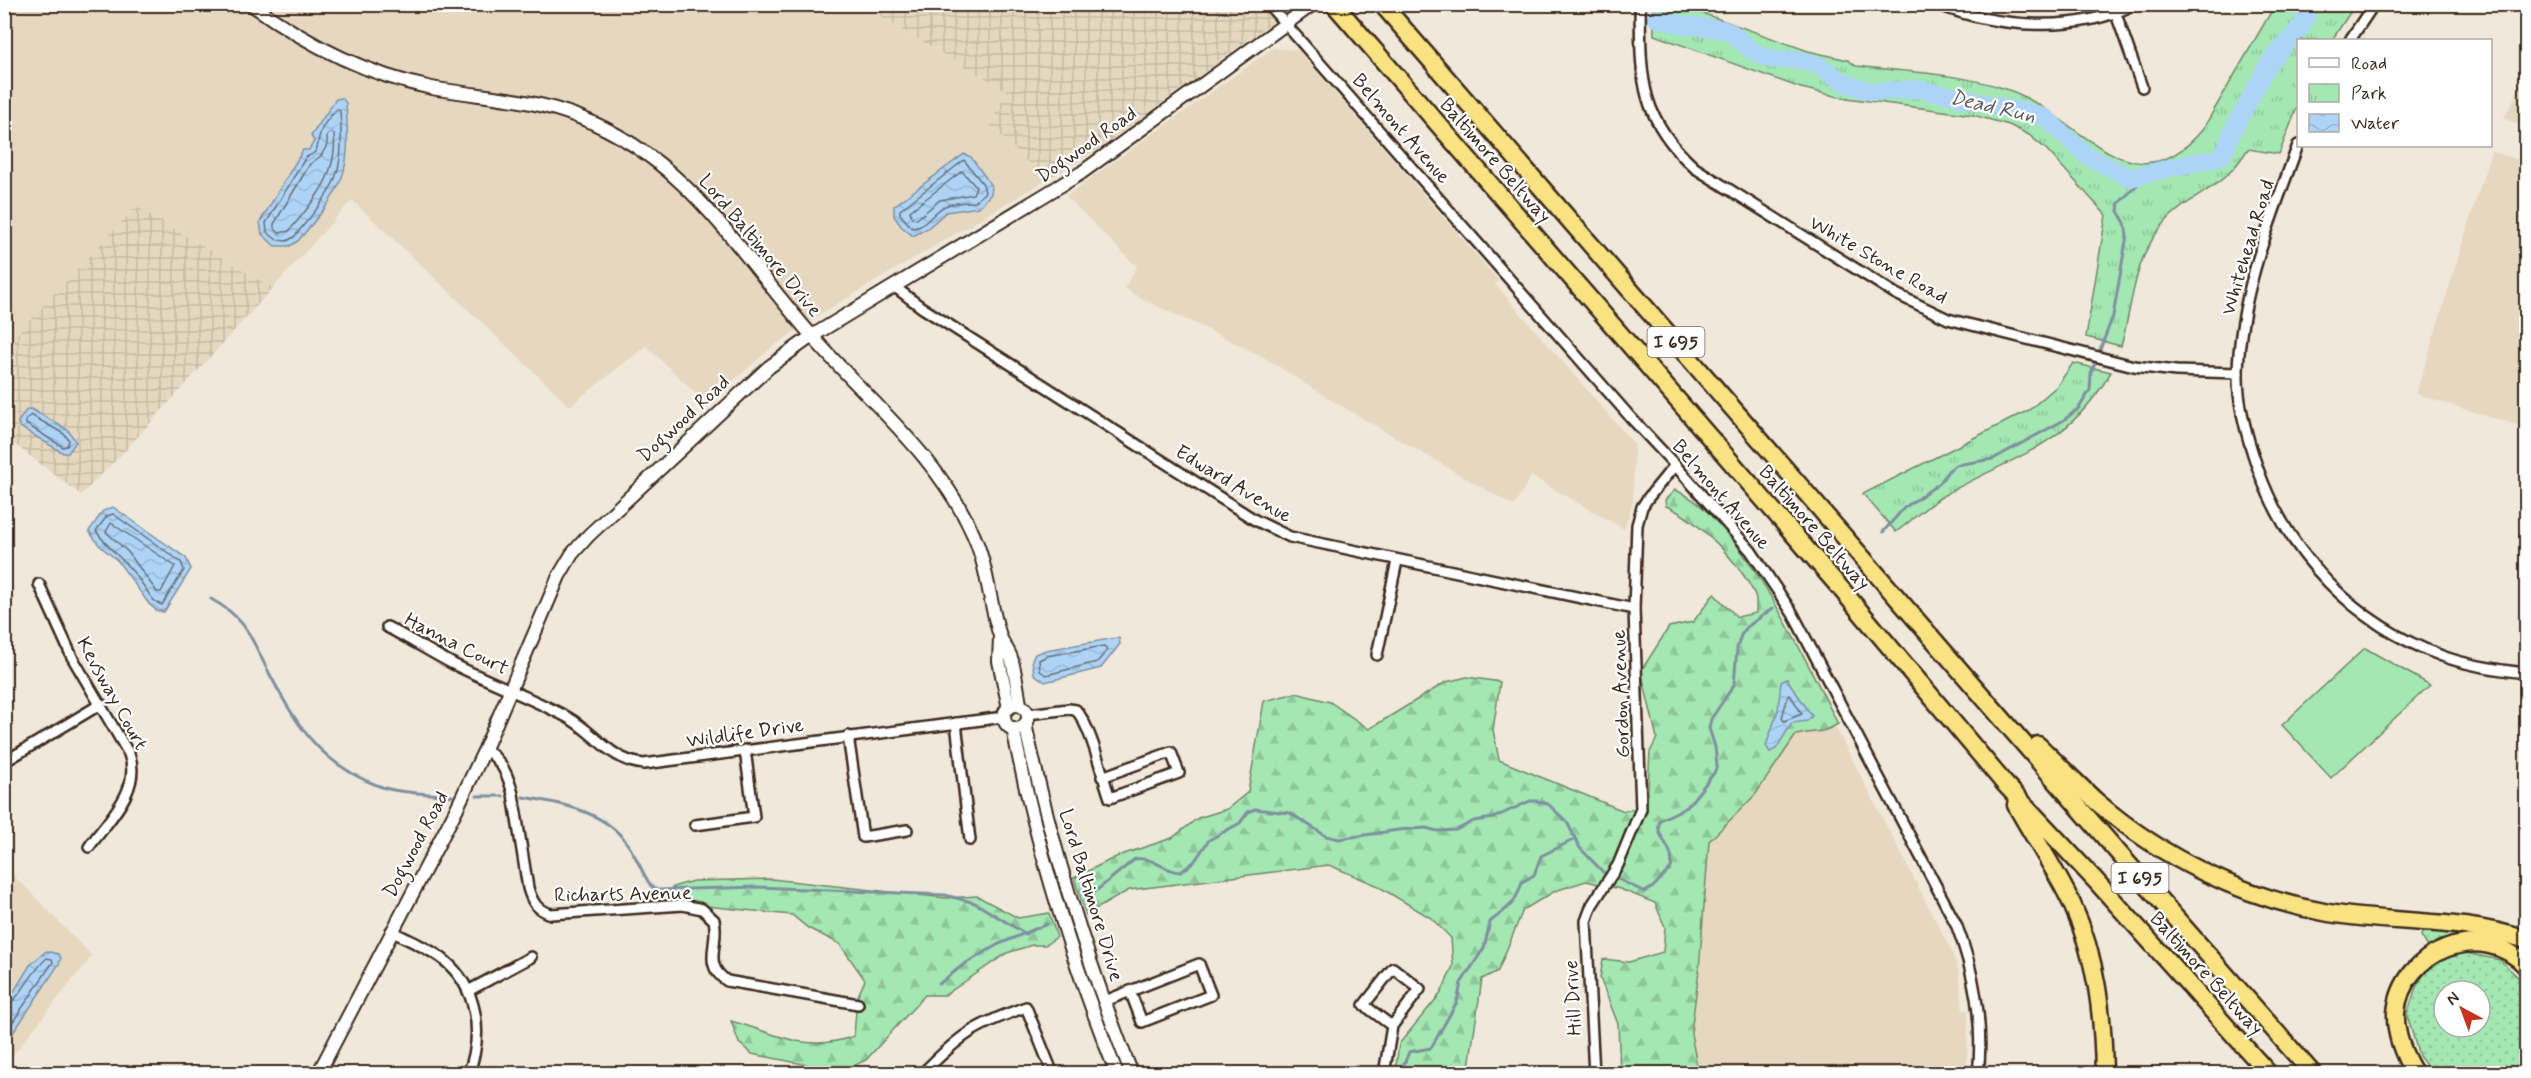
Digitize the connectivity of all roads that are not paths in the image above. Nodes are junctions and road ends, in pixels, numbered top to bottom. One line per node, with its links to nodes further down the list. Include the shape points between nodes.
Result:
1 (251, 4): 16 (main road, Lord Baltimore Drive, via 333,53 376,73 435,88 548,106 613,132 651,156 693,191)
2 (1268, 4): 11 (street, Belmont Avenue)
3 (1313, 4): 11 (main road, Dogwood Road)
4 (1382, 4): 25 (highway, Baltimore Beltway / I 695)
5 (1640, 4): 17 (street, White Stone Road, via 1644,92 1661,132 1671,145 1695,168 1888,289 1975,327 2089,356 2176,371)
6 (1937, 4): 10 (street, via 1981,18 2022,23)
7 (2135, 4): 10 (street)
8 (2374, 4): 12 (street)
9 (1338, 10): 35 (highway, Baltimore Beltway / I 695, via 1842,590)
10 (2116, 14): 13 (street)
11 (1287, 24): 15 (main road, Dogwood Road, via 1081,173); 18 (street, Belmont Avenue)
12 (2351, 39)
13 (2142, 87)
14 (2297, 147): 17 (street, Whitehead Road, via 2248,293)
15 (896, 287): 16 (main road, Dogwood Road); 19 (street, Edward Avenue, via 921,307 1272,530 1310,543)
16 (812, 336): 26 (main road, Dogwood Road, via 742,390 583,541 556,581); 28 (main road, Lord Baltimore Drive, via 921,453 974,534 1001,637 999,661)
17 (2238, 373): 24 (street, Whitehead Road, via 2245,428 2270,497 2295,543 2335,589 2380,625 2442,657)
18 (1676, 465): 21 (street, Gordon Avenue, via 1639,515); 58 (street, Belmont Avenue, via 1751,551 1778,589 1956,924 1975,991)
19 (1397, 561): 21 (street, Edward Avenue); 23 (street)
20 (39, 584): 27 (street, Kevsway Court, via 69,650)
21 (1634, 609): 40 (street, Gordon Avenue, via 1641,809 1628,844)
22 (387, 627): 26 (street, Hanna Court)
23 (1377, 655)
24 (2526, 673)
25 (1969, 680): 42 (highway, via 2097,801 2147,840 2211,876 2286,903 2328,913 2486,929); 61 (highway, Baltimore Beltway / I 695)
26 (511, 690): 31 (main road, Dogwood Road); 32 (street, Wildlife Drive, via 568,717 613,754 633,763 644,765)
27 (101, 705): 33 (street); 39 (street, Kevsway Court, via 129,754 133,774 125,797)
28 (1017, 716): 29 (street, Wildlife Drive); 34 (street, Wildlife Drive, via 1076,710 1083,719); 47 (main road, Lord Baltimore Drive); 54 (main road, Lord Baltimore Drive, via 1028,801 1058,912)
29 (956, 723): 30 (street, Wildlife Drive); 38 (street)
30 (848, 736): 32 (street, Wildlife Drive); 37 (street, via 862,837)
31 (485, 749): 41 (main road, Dogwood Road); 48 (street, Richarts Avenue, via 496,757 509,779 531,900 543,912 694,906 714,920 717,930 713,968 727,981)
32 (745, 750): 36 (street, via 754,817)
33 (4, 762)
34 (1102, 777): 34 (street, Wildlife Drive, via 1110,798 1179,773 1171,752)
35 (2004, 783): 59 (highway, via 2062,885 2082,930 2099,992); 60 (highway, Baltimore Beltway / I 695)
36 (694, 825)
37 (907, 830)
38 (970, 840)
39 (89, 847)
40 (1586, 921): 57 (street, Hill Drive)
41 (391, 931): 45 (street, via 444,960); 50 (main road, Dogwood Road)
42 (2526, 940)
43 (531, 957): 45 (street)
44 (2526, 966): 62 (highway, via 2495,945 2478,942 2447,947 2422,962 2405,983 2396,1014 2400,1040)
45 (468, 991): 51 (street, via 477,1028 474,1059)
46 (1130, 991): 46 (street, via 1199,964 1211,996 1142,1022); 47 (street)
47 (1105, 1001): 55 (main road, Lord Baltimore Drive)
48 (858, 1004)
49 (1392, 1026): 49 (street, via 1420,989 1393,968 1364,1005); 56 (street)
50 (318, 1074)
51 (468, 1074)
52 (922, 1074): 53 (street, via 974,1028 1026,1006)
53 (1053, 1074)
54 (1117, 1074)
55 (1132, 1074)
56 (1384, 1074)
57 (1594, 1074)
58 (1978, 1074)
59 (2104, 1074)
60 (2269, 1074)
61 (2313, 1074)
62 (2415, 1074)

